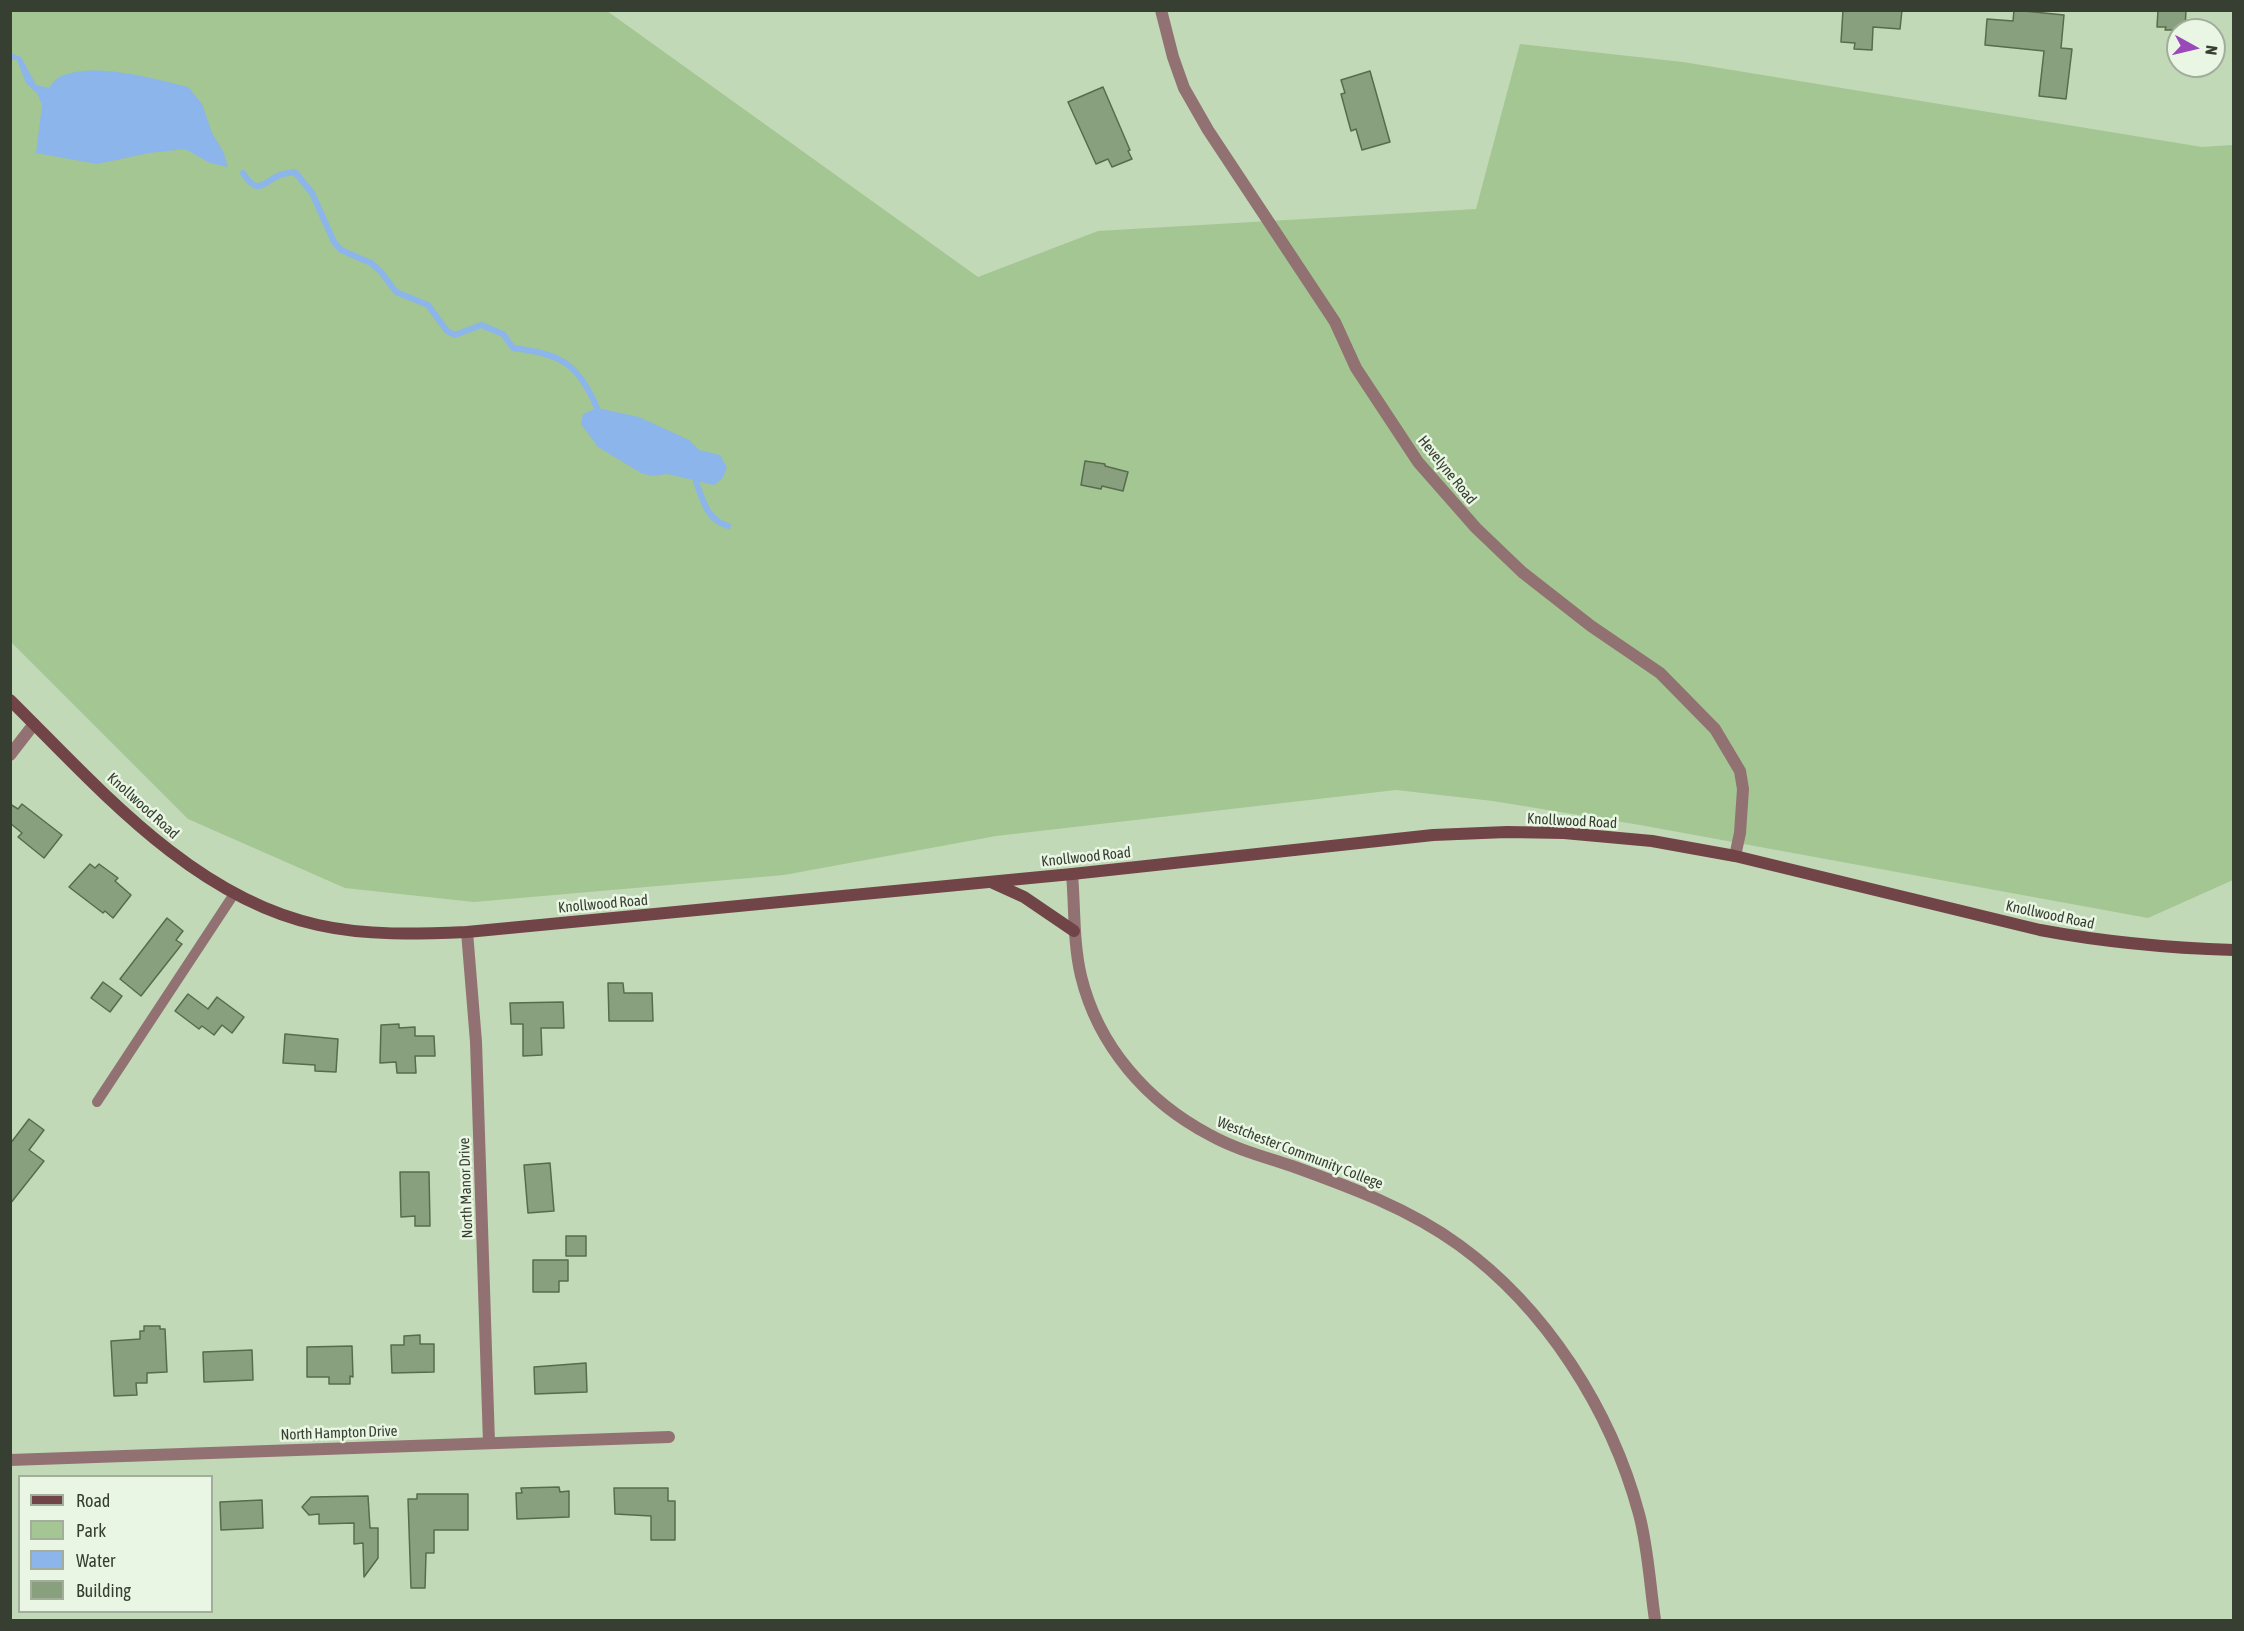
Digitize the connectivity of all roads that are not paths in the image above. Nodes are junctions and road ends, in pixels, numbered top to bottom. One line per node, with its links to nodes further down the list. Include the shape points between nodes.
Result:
1 (1161, 10): 5 (street, Hevelyne Road, via 1184,88 1335,322 1356,368 1418,462 1476,528 1522,572 1660,673 1715,729 1740,771 1743,789)
2 (10, 700): 3 (main road, Knollwood Road)
3 (34, 724): 4 (street); 8 (main road, Knollwood Road, via 167,848)
4 (10, 754)
5 (1735, 856): 6 (main road, Knollwood Road, via 1652,841 1507,832 1433,835); 11 (main road, Knollwood Road, via 2089,940)
6 (1072, 874): 7 (main road, Knollwood Road); 9 (street, Westchester Community College)
7 (990, 882): 9 (main road, via 1024,897); 10 (main road, Knollwood Road)
8 (234, 894): 10 (main road, Knollwood Road, via 319,926 373,933); 12 (lane)
9 (1074, 931): 16 (street, Westchester Community College, via 1082,979 1098,1024 1122,1064 1161,1104 1212,1137 1359,1190 1414,1216 1459,1244 1502,1280 1538,1321 1578,1374 1615,1445 1639,1515)
10 (467, 932): 14 (street, North Manor Drive, via 476,1042)
11 (2234, 950)
12 (97, 1102)
13 (669, 1437): 14 (street, North Hampton Drive)
14 (489, 1443): 15 (street, North Hampton Drive)
15 (10, 1460)
16 (1655, 1620)

